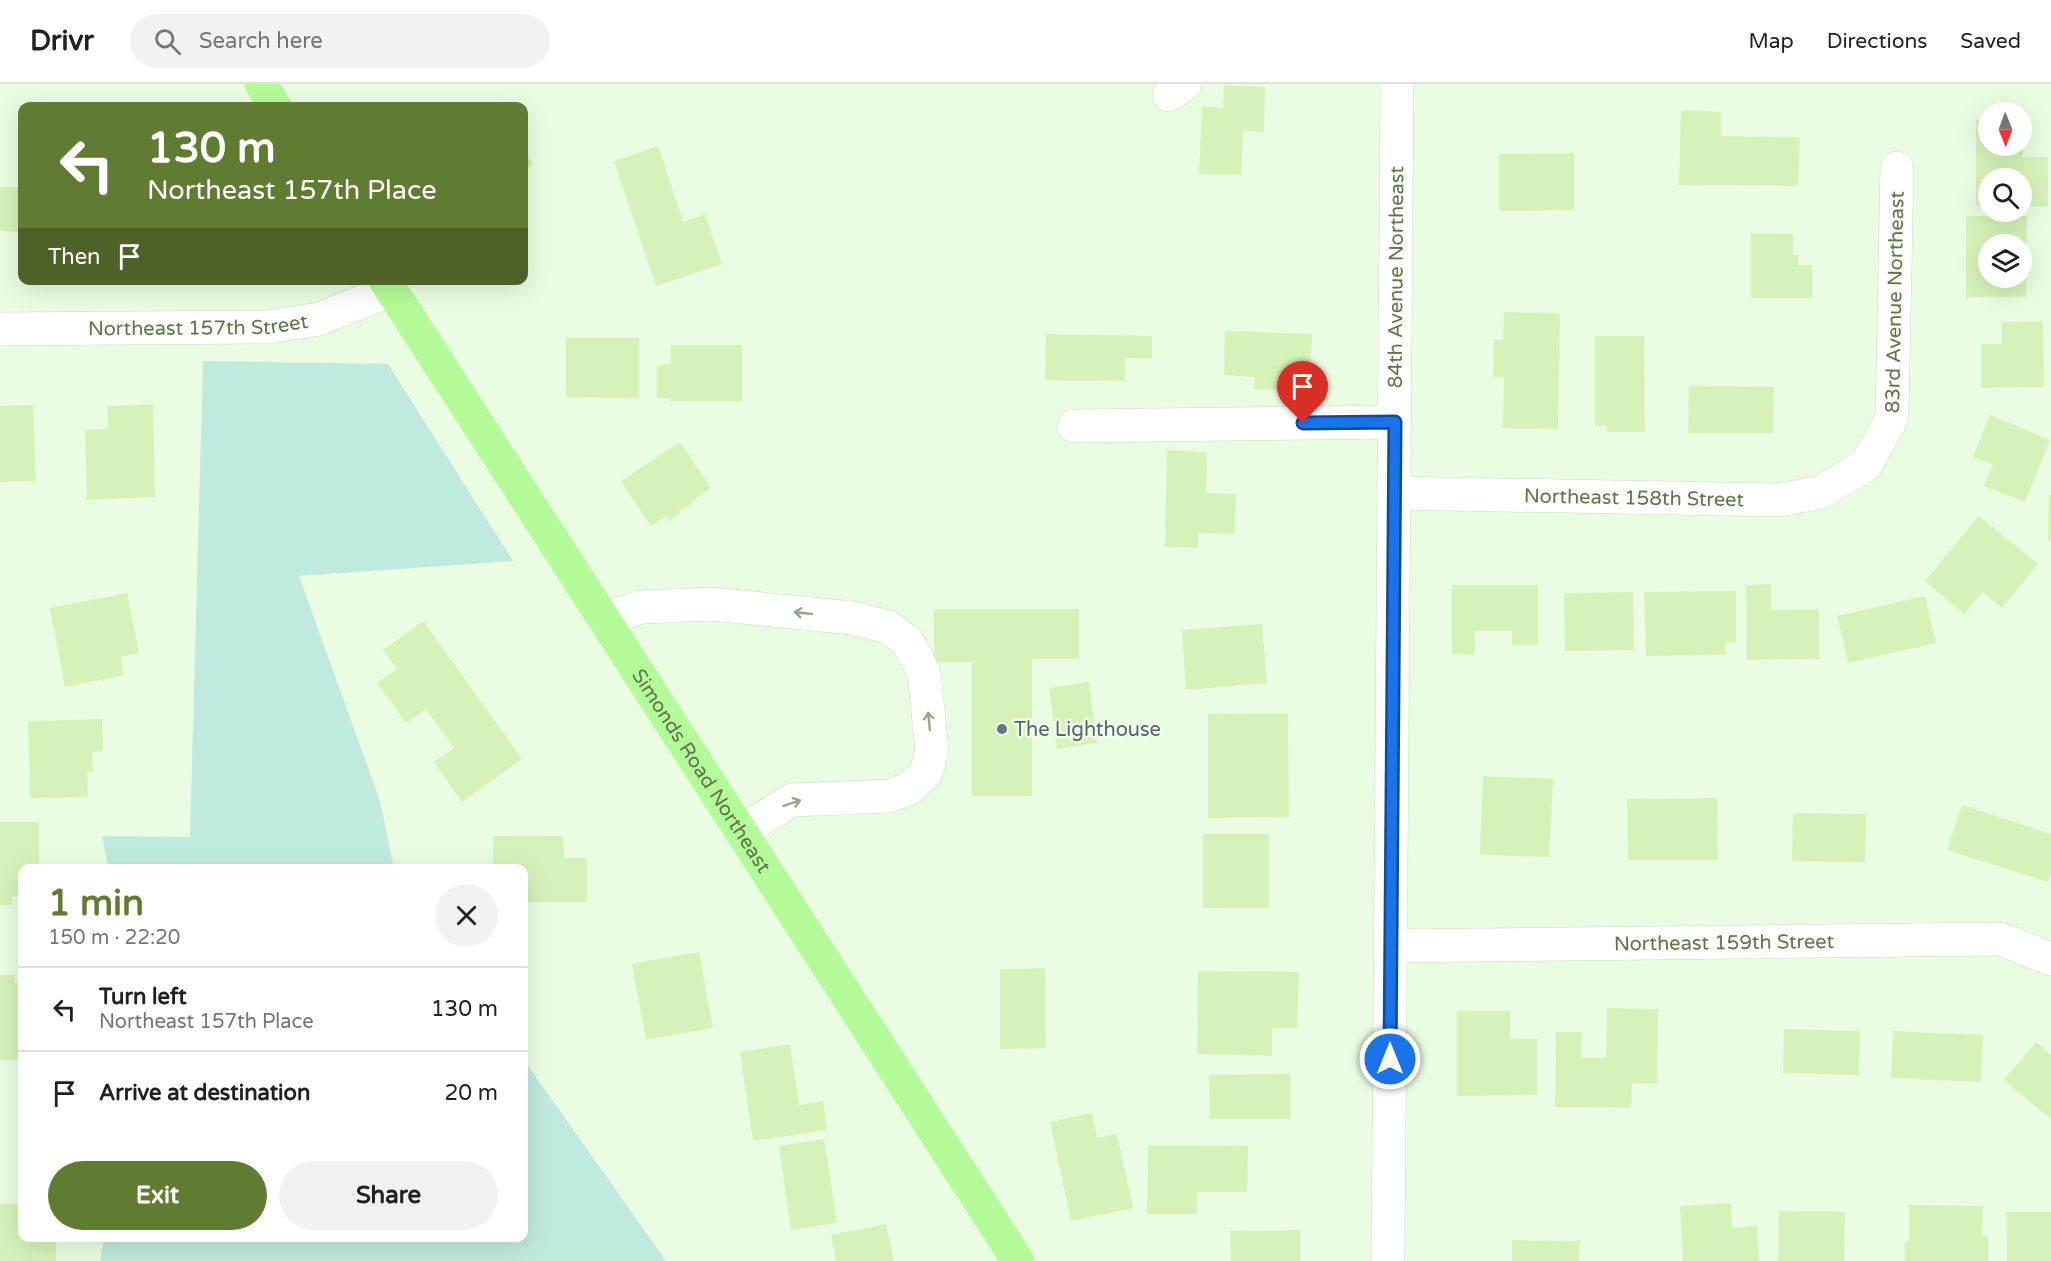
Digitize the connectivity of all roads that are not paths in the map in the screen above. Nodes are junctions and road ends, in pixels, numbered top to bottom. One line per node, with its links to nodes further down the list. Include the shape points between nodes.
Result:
1 (261, 84): 3 (main road)
2 (1397, 84): 7 (street, 84th Avenue Northeast)
3 (272, 102)
4 (1897, 168): 9 (street, 83rd Avenue Northeast, via 1892,418)
5 (388, 285): 6 (street, Northeast 157th Street, via 319,319 268,327); 11 (main road, Simonds Road Northeast)
6 (0, 329)
7 (1395, 422): 8 (street); 10 (street, 84th Avenue Northeast)
8 (1074, 426)
9 (1866, 465): 10 (street, Northeast 158th Street, via 1821,492 1779,500)
10 (1394, 493): 13 (street, 84th Avenue Northeast)
11 (605, 619): 12 (main road, Simonds Road Northeast); 12 (street, one-way to 11, via 792,800 890,796 910,788 926,774 932,751 924,672 907,641 888,627 852,618 712,604 641,606)
12 (741, 831): 15 (main road, Simonds Road Northeast)
13 (1392, 946): 14 (street, Northeast 159th Street, via 2000,939); 16 (street, 84th Avenue Northeast)
14 (2051, 958)
15 (1018, 1261)
16 (1388, 1261)

